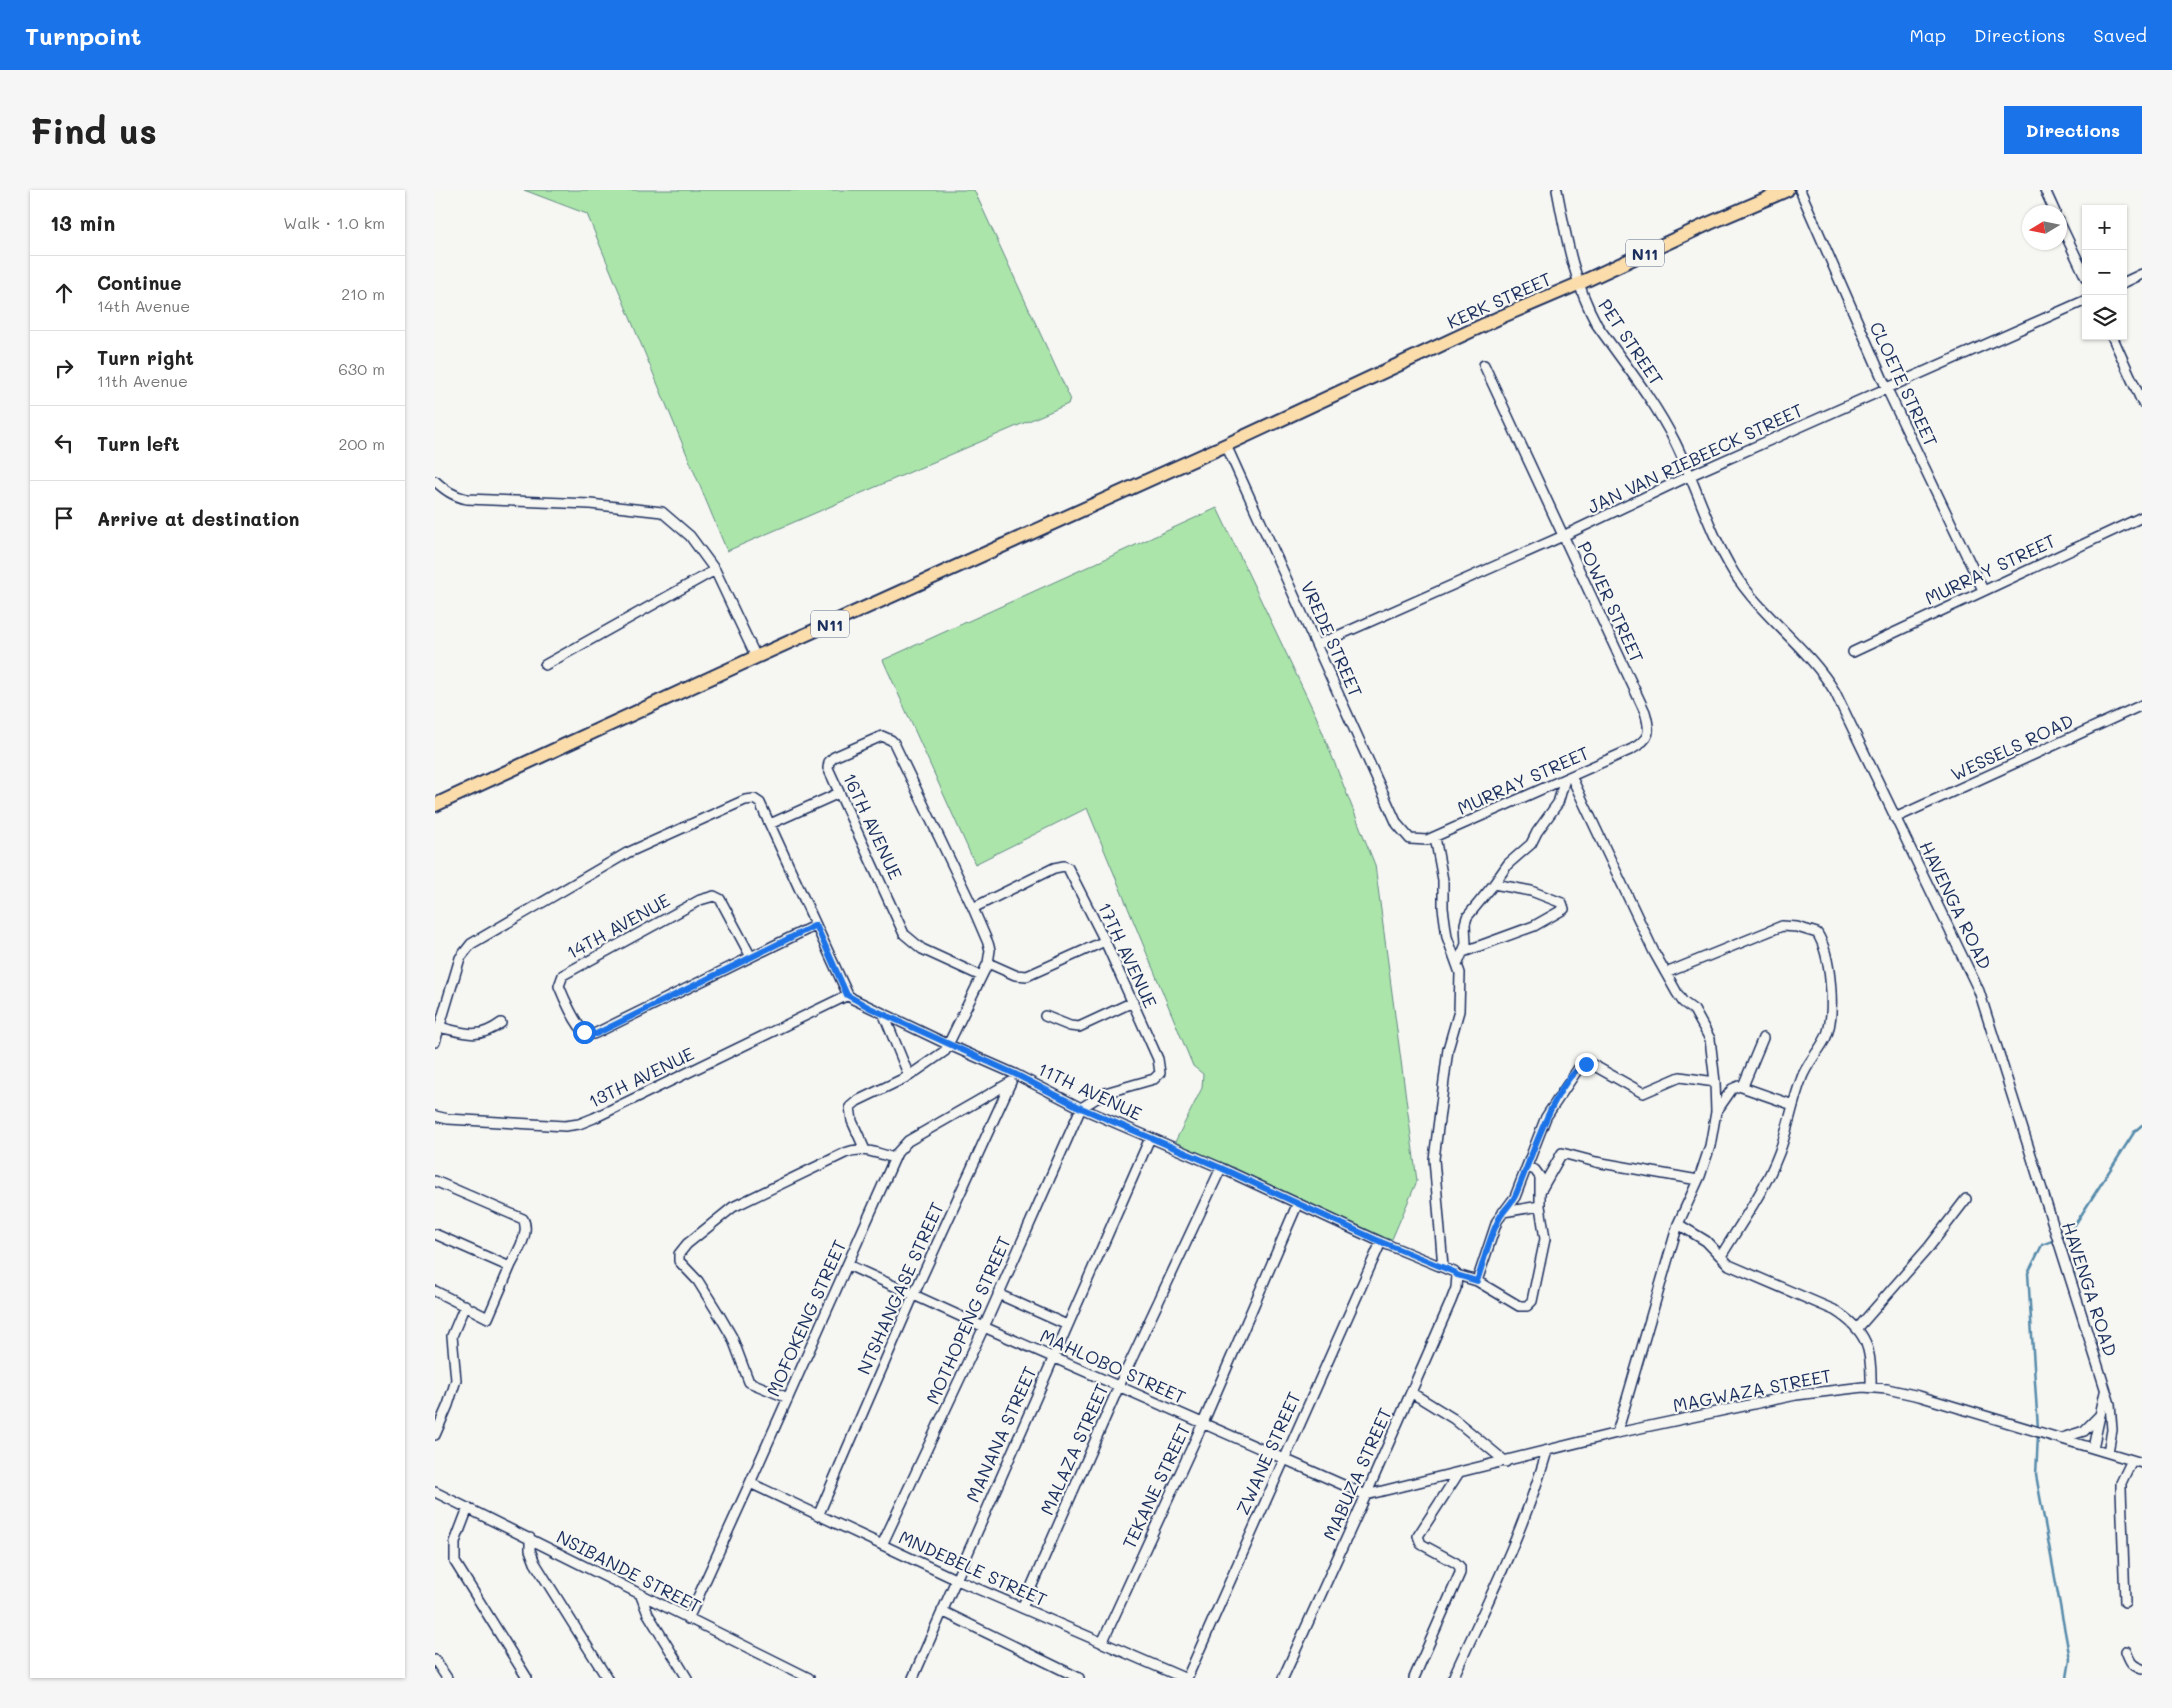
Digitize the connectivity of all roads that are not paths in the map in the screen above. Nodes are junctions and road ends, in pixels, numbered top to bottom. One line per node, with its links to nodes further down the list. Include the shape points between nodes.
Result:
1 (1557, 190): 10 (street, PET STREET)
2 (1787, 190): 10 (highway, KERK STREET / N11)
3 (1800, 190): 14 (street, CLOETE STREET)
4 (2045, 190): 5 (street)
5 (2052, 205)
6 (2067, 238): 7 (street)
7 (2082, 270)
8 (2142, 274): 9 (street)
9 (2127, 281)
10 (1578, 284): 16 (highway, KERK STREET / N11); 17 (street, PET STREET, via 1597,325 1660,416)
11 (2082, 302): 14 (street, JAN VAN RIEBEECK STREET)
12 (2114, 340): 15 (street)
13 (1484, 365): 20 (street, POWER STREET)
14 (1887, 389): 17 (street, JAN VAN RIEBEECK STREET); 22 (street, CLOETE STREET)
15 (2142, 402)
16 (1226, 445): 23 (street, VREDE STREET); 25 (highway, N11)
17 (1689, 476): 20 (street, JAN VAN RIEBEECK STREET); 32 (street, HAVENGA ROAD, via 1717,540 1740,581 1819,669 1835,692)
18 (435, 481): 21 (street, via 449,493 467,499 590,504 662,512 691,536)
19 (2142, 517): 22 (street, MURRAY STREET)
20 (1563, 536): 23 (street, JAN VAN RIEBEECK STREET); 28 (street, POWER STREET, via 1645,712 1649,730)
21 (715, 570): 25 (street); 26 (street)
22 (1983, 590): 24 (street, MURRAY STREET)
23 (1317, 645): 35 (street, VREDE STREET, via 1397,824 1404,834)
24 (1853, 652)
25 (756, 657): 31 (highway, N11)
26 (545, 665)
27 (2142, 705): 32 (street, WESSELS ROAD)
28 (1642, 744): 29 (street, MURRAY STREET)
29 (1568, 777): 34 (street, MURRAY STREET); 36 (street, via 1554,810 1531,844 1508,864); 44 (street)
30 (839, 792): 33 (street); 37 (street, 16TH AVENUE, via 828,768 831,759 877,738 891,740); 45 (street, 16TH AVENUE, via 904,934 922,949)
31 (435, 805)
32 (1895, 818): 94 (street, HAVENGA ROAD, via 1979,991)
33 (770, 824): 38 (street); 51 (street, via 760,803 745,800 627,853 471,944 460,958)
34 (1435, 837): 35 (street, MURRAY STREET); 43 (street, via 1443,880 1447,937)
35 (1415, 840)
36 (1494, 884): 40 (street, via 1466,920); 40 (street, via 1545,895 1562,903 1564,909 1535,926)
37 (973, 908): 39 (street, 17TH AVENUE, via 1047,871 1064,866); 42 (street, 16TH AVENUE, via 990,950)
38 (816, 925): 41 (street, 14TH AVENUE); 46 (street)
39 (1105, 941): 42 (street, via 1027,976 1015,975); 47 (street, 17TH AVENUE)
40 (1463, 952): 43 (street)
41 (751, 957): 41 (street, 14TH AVENUE, via 592,1034 581,1028 559,986 563,974 709,897 720,899)
42 (988, 963): 45 (street)
43 (1458, 963): 81 (street, via 1459,1011 1448,1049 1434,1159)
44 (1666, 973): 57 (street, via 1710,1039); 59 (street, via 1782,926 1817,933 1830,975 1831,1018 1825,1039 1803,1073)
45 (981, 976): 54 (street)
46 (847, 995): 48 (street, 11TH AVENUE); 62 (street, 13TH AVENUE, via 579,1124)
47 (1133, 1002): 49 (street, via 1079,1027); 60 (street, 17TH AVENUE, via 1158,1059 1159,1075 1105,1093)
48 (884, 1015): 54 (street, 11TH AVENUE); 55 (street)
49 (1045, 1016)
50 (501, 1023): 51 (street, via 478,1035)
51 (439, 1027): 53 (street)
52 (1763, 1038): 58 (street)
53 (435, 1042)
54 (949, 1045): 55 (street, via 941,1055); 56 (street, 11TH AVENUE)
55 (909, 1076): 64 (street, via 850,1107)
56 (1013, 1078): 60 (street, 11TH AVENUE); 65 (street, MOFOKENG STREET, via 908,1141); 85 (street, NTSHANGASE STREET)
57 (1715, 1082): 61 (street); 66 (street, via 1681,1077 1639,1092 1600,1068 1589,1064 1582,1066 1571,1076 1550,1108)
58 (1743, 1086): 59 (street); 61 (street, via 1734,1087)
59 (1793, 1105): 78 (street, via 1770,1173)
60 (1081, 1108): 63 (street, 11TH AVENUE); 86 (street, MOTHOPENG STREET)
61 (1716, 1112): 68 (street, via 1710,1146)
62 (435, 1116)
63 (1150, 1138): 67 (street, 11TH AVENUE); 88 (street, MANANA STREET)
64 (865, 1150): 65 (street); 96 (street, via 845,1152 733,1207 679,1254 679,1261 698,1281 725,1325 749,1382)
65 (894, 1158): 79 (street, MOFOKENG STREET)
66 (1527, 1167): 70 (street, via 1538,1173); 74 (street, via 1515,1197)
67 (1221, 1168): 72 (street, 11TH AVENUE); 92 (street, MALAZA STREET)
68 (1698, 1180): 70 (street, via 1561,1153); 75 (street)
69 (435, 1181): 80 (street, via 523,1219 525,1234)
70 (1541, 1190): 73 (street)
71 (1966, 1199): 90 (street)
72 (1297, 1205): 77 (street, 11TH AVENUE); 98 (street, TEKANE STREET)
73 (1540, 1206): 74 (street); 83 (street, 11TH AVENUE, via 1545,1239 1532,1301 1527,1306 1519,1306)
74 (1503, 1212): 83 (street)
75 (1678, 1224): 78 (street, via 1706,1241); 99 (street)
76 (435, 1234): 80 (street)
77 (1381, 1242): 81 (street, 11TH AVENUE); 105 (street, ZWANE STREET)
78 (1721, 1256): 90 (street, via 1729,1265 1834,1310)
79 (848, 1265): 85 (street, MAHLOBO STREET); 96 (street, MOFOKENG STREET)
80 (510, 1267): 87 (street, via 488,1318)
81 (1443, 1268): 82 (street, 11TH AVENUE)
82 (1457, 1279): 83 (street, 11TH AVENUE); 95 (street, MABUZA STREET)
83 (1477, 1281)
84 (435, 1291): 87 (street)
85 (914, 1294): 89 (street, MAHLOBO STREET); 114 (street, NTSHANGASE STREET)
86 (998, 1294): 88 (street); 89 (street, MOTHOPENG STREET)
87 (465, 1305): 100 (street, via 452,1336 456,1380)
88 (1067, 1325): 91 (street, MANANA STREET)
89 (984, 1327): 91 (street, MAHLOBO STREET); 116 (street, MOTHOPENG STREET)
90 (1857, 1329): 93 (street, via 1871,1357)
91 (1053, 1358): 92 (street, MAHLOBO STREET); 117 (street, MANANA STREET)
92 (1119, 1386): 98 (street, MAHLOBO STREET); 120 (street, MALAZA STREET)
93 (1871, 1387): 99 (street, MAGWAZA STREET, via 1796,1395); 101 (street, MAGWAZA STREET, via 1919,1396)
94 (2105, 1392): 97 (street, HAVENGA ROAD); 104 (street, HAVENGA ROAD, via 2112,1416)
95 (1411, 1393): 107 (street, via 1454,1420); 112 (street, MABUZA STREET)
96 (788, 1398): 110 (street, MOFOKENG STREET)
97 (2101, 1413): 101 (street, via 2087,1429); 102 (street, HAVENGA ROAD)
98 (1203, 1423): 105 (street, MAHLOBO STREET); 123 (street, TEKANE STREET)
99 (1617, 1433): 103 (street, MAGWAZA STREET)
100 (435, 1435)
101 (2061, 1438): 102 (street, MAGWAZA STREET)
102 (2093, 1448): 104 (street, MAGWAZA STREET)
103 (1547, 1451): 107 (street, MAGWAZA STREET); 137 (street, via 1528,1512)
104 (2109, 1452): 106 (street, MAGWAZA STREET)
105 (1283, 1460): 112 (street, MAHLOBO STREET); 134 (street, ZWANE STREET)
106 (2132, 1460): 108 (street, MAGWAZA STREET); 119 (street, via 2121,1483)
107 (1506, 1462): 109 (street, MAGWAZA STREET)
108 (2142, 1463)
109 (1457, 1474): 112 (street, MAGWAZA STREET); 136 (street, via 1418,1534 1421,1544 1456,1563 1460,1573)
110 (750, 1483): 114 (street, MNDEBELE STREET); 122 (street, MOFOKENG STREET)
111 (435, 1492): 113 (street, NSIBANDE STREET)
112 (1367, 1496): 135 (street, MABUZA STREET)
113 (468, 1508): 115 (street, NSIBANDE STREET); 128 (street, via 455,1542 455,1562)
114 (818, 1516): 116 (street, MNDEBELE STREET)
115 (530, 1538): 118 (street, NSIBANDE STREET); 129 (street, via 535,1563)
116 (882, 1545): 117 (street, MNDEBELE STREET)
117 (955, 1579): 120 (street, MNDEBELE STREET); 121 (street, MANANA STREET)
118 (641, 1596): 122 (street, NSIBANDE STREET); 130 (street, via 648,1614)
119 (2125, 1602)
120 (1022, 1608): 123 (street, MNDEBELE STREET)
121 (941, 1611): 132 (street, MANANA STREET); 133 (street)
122 (688, 1619): 131 (street, NSIBANDE STREET)
123 (1103, 1643): 134 (street, MNDEBELE STREET)
124 (2126, 1652): 126 (street, via 2133,1666)
125 (435, 1660): 127 (street)
126 (2142, 1669)
127 (447, 1678)
128 (527, 1678)
129 (607, 1678)
130 (687, 1678)
131 (809, 1678)
132 (913, 1678)
133 (1079, 1678)
134 (1185, 1678)
135 (1283, 1678)
136 (1414, 1678)
137 (1453, 1678)

